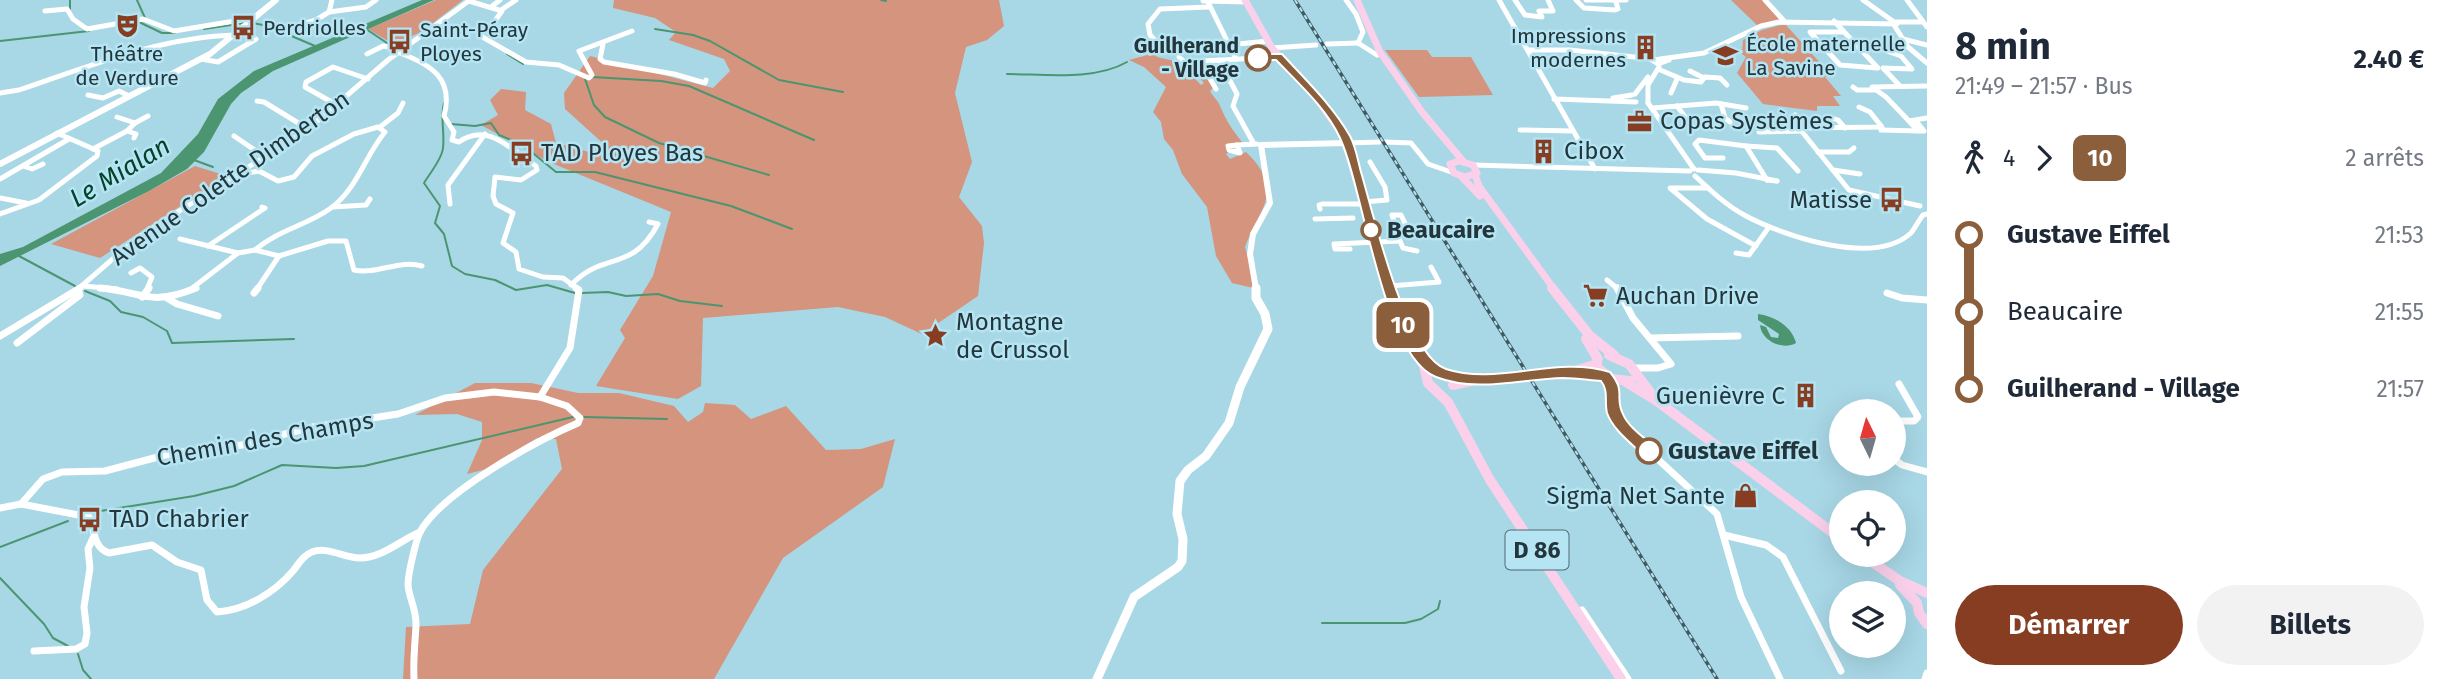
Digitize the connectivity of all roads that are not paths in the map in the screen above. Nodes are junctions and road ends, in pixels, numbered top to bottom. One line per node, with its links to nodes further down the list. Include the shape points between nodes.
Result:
1 (276, 0): 25 (street)
2 (332, 0): 24 (street)
3 (376, 0): 24 (street, via 366,7)
4 (469, 0): 21 (street); 47 (street, Avenue Colette Dimberton)
5 (500, 0): 21 (street)
6 (516, 0): 22 (street)
7 (1346, 0): 39 (street, via 1363,32)
8 (1355, 0): 50 (main road); 120 (main road, via 1380,52)
9 (1499, 0): 45 (street)
10 (1516, 0): 11 (street, via 1525,15 1544,17 1539,11 1553,11)
11 (1548, 0)
12 (1576, 0): 19 (street, via 1584,8 1615,10)
13 (1586, 0): 19 (street)
14 (1626, 0): 19 (street)
15 (1765, 0): 28 (street)
16 (1863, 0): 27 (street)
17 (1907, 0): 29 (street)
18 (1245, 1): 20 (street); 41 (main road, D 86)
19 (1616, 2)
20 (1207, 3): 44 (street); 48 (street, via 1155,12 1147,24 1150,35 1163,48)
21 (491, 7): 22 (street)
22 (501, 10): 38 (street, via 479,35 526,62 551,63 591,77 579,51)
23 (44, 11): 25 (street, via 67,9 87,29 143,19 161,30 174,31)
24 (329, 12): 31 (street)
25 (250, 21): 35 (street)
26 (1833, 21): 27 (street); 28 (street); 34 (street)
27 (1887, 21): 30 (street)
28 (1785, 22): 57 (street, via 1768,24 1707,54)
29 (1921, 22): 30 (street); 32 (street)
30 (1895, 24): 37 (street)
31 (299, 25)
32 (1927, 27)
33 (632, 31): 38 (street)
34 (1843, 32): 59 (street); 59 (street, via 1810,32 1840,65)
35 (236, 35): 53 (street); 72 (street, via 178,40)
36 (251, 37): 53 (street, via 256,40 221,61)
37 (1903, 39): 43 (street); 58 (street)
38 (604, 43): 65 (street, via 600,52 604,62)
39 (1358, 43): 40 (street); 50 (street)
40 (1327, 44)
41 (1270, 45): 42 (street); 44 (street); 52 (main road, D 86)
42 (1316, 45)
43 (1927, 45)
44 (1228, 46): 54 (street)
45 (1528, 50): 57 (street, via 1570,50); 77 (street)
46 (1884, 50): 59 (street, via 1901,57 1912,69)
47 (396, 51): 49 (street, via 382,46); 63 (street, Avenue Colette Dimberton); 107 (street, via 440,78 447,94 444,115 454,132 452,140)
48 (1150, 53)
49 (367, 54)
50 (1377, 55): 125 (main road, via 1449,153)
51 (1179, 57): 55 (street)
52 (1279, 57): 54 (street); 111 (main road, D 86, via 1315,96)
53 (201, 59): 76 (street)
54 (1236, 59): 56 (street)
55 (1184, 62): 56 (street); 61 (street)
56 (1220, 63): 61 (street); 66 (street)
57 (1658, 63): 64 (street); 75 (street); 78 (street, via 1648,85)
58 (1927, 63)
59 (1880, 68): 68 (street)
60 (1690, 71): 62 (street)
61 (1209, 77): 66 (street, via 1216,86)
62 (1704, 78): 64 (street, via 1698,83); 67 (street, via 1720,78)
63 (368, 79): 82 (street, Avenue Colette Dimberton); 82 (street, via 337,67 306,82 305,87)
64 (1677, 79): 73 (street)
65 (706, 80)
66 (1232, 80): 112 (street, via 1237,94 1233,106)
67 (1727, 85)
68 (1900, 86): 69 (street); 71 (street, via 1874,85)
69 (1927, 86)
70 (1853, 87): 71 (street)
71 (1874, 90): 94 (street)
72 (0, 93)
73 (1671, 93)
74 (88, 95): 76 (street, via 103,98 119,91)
75 (1633, 95): 77 (street); 78 (street); 80 (street)
76 (129, 96): 105 (street)
77 (1553, 97): 80 (street); 104 (street)
78 (1648, 101): 80 (street); 86 (street)
79 (257, 102): 99 (street)
80 (1636, 102)
81 (403, 103): 97 (street)
82 (337, 104): 99 (street, Avenue Colette Dimberton)
83 (1721, 104): 84 (street); 87 (street); 95 (street)
84 (1677, 106): 86 (street); 92 (street)
85 (1859, 107): 98 (street, via 1882,127)
86 (1653, 108): 131 (street)
87 (1746, 108)
88 (1795, 115): 101 (street, via 1791,118)
89 (148, 116): 96 (street)
90 (117, 117): 96 (street)
91 (1829, 117): 98 (street)
92 (1686, 118)
93 (1927, 118): 94 (street)
94 (1912, 121): 102 (street, via 1924,131)
95 (1730, 122)
96 (135, 123): 103 (street)
97 (380, 127): 128 (street, via 338,141 312,156 294,177 278,181); 146 (street, via 385,132 351,188)
98 (1845, 128): 101 (street)
99 (308, 129): 118 (street, Avenue Colette Dimberton)
100 (1520, 130): 104 (street)
101 (1800, 130): 106 (street); 117 (street)
102 (1881, 130)
103 (127, 131): 109 (street, via 136,134); 115 (street)
104 (1573, 131): 126 (street)
105 (57, 132): 110 (street); 122 (street)
106 (1759, 132)
107 (485, 134): 143 (street, via 448,185); 173 (street, via 516,149 537,170 522,180 495,177 496,204 513,213 503,243 516,252 519,270 563,278)
108 (233, 136): 118 (street)
109 (134, 138)
110 (69, 139): 115 (street); 124 (street)
111 (1348, 143): 112 (street); 125 (street, via 1411,143 1432,166); 145 (main road, D 86)
112 (1258, 144): 113 (street); 215 (street, via 1270,203 1254,234 1250,254 1256,298 1268,329 1229,423 1206,456 1180,481 1177,514 1182,561 1134,597)
113 (1237, 145)
114 (1745, 146): 119 (street, via 1699,140 1695,144 1704,158); 130 (street, via 1782,149); 135 (street)
115 (93, 149): 142 (street, via 97,156 87,165)
116 (1854, 149): 117 (street)
117 (1818, 152): 127 (street)
118 (263, 158): 128 (street); 133 (street, Avenue Colette Dimberton)
119 (1723, 158)
120 (1463, 161): 125 (main road); 129 (main road)
121 (1370, 162): 145 (street, via 1387,200)
122 (0, 164)
123 (43, 164): 124 (street, via 32,169)
124 (23, 166): 134 (street)
125 (1454, 169): 129 (main road); 187 (main road, via 1475,189)
126 (1595, 169): 129 (street, via 1502,167); 131 (street)
127 (1833, 170): 132 (street); 139 (street)
128 (259, 171): 133 (street)
129 (1475, 171): 186 (main road, via 1479,186 1551,286 1594,341)
130 (1798, 171)
131 (1696, 173): 135 (street); 137 (street)
132 (1860, 174)
133 (237, 175): 175 (street, Avenue Colette Dimberton, via 137,238)
134 (0, 179)
135 (1768, 180): 136 (street)
136 (1785, 183)
137 (1707, 187): 157 (street, via 1729,206); 162 (street, via 1670,188 1707,219)
138 (1840, 189): 139 (street)
139 (1849, 190): 150 (street, via 1903,202)
140 (0, 198): 142 (street)
141 (370, 200): 146 (street, via 366,205)
142 (30, 202): 149 (street); 151 (street)
143 (450, 204)
144 (1337, 204): 145 (street); 148 (street, via 1318,205); 152 (street)
145 (1365, 205): 160 (main road, D 86)
146 (334, 206): 163 (street)
147 (262, 207): 161 (street)
148 (1320, 209)
149 (36, 211)
150 (1924, 212): 157 (street, via 1904,238 1869,246 1813,243)
151 (0, 214)
152 (1343, 218): 153 (street); 154 (street)
153 (1353, 218)
154 (1315, 219)
155 (649, 222): 173 (street, via 658,224 652,240 637,255 579,273)
156 (1395, 225): 159 (street)
157 (1769, 227): 162 (street)
158 (180, 239): 161 (street)
159 (1400, 241): 160 (street); 164 (street, via 1403,248)
160 (1377, 242): 168 (street, via 1348,246); 174 (main road, D 86)
161 (208, 246): 165 (street)
162 (1756, 246): 166 (street, via 1749,256)
163 (255, 250): 165 (street); 167 (street)
164 (1417, 251)
165 (238, 253): 179 (street, via 195,288)
166 (1736, 253)
167 (279, 256): 169 (street, via 327,241 346,241 354,270 362,273 413,263); 176 (street)
168 (1354, 259)
169 (422, 267)
170 (1431, 267): 174 (street, via 1439,282)
171 (131, 273): 178 (street, via 139,267 152,277)
172 (1607, 280): 184 (street, via 1616,286)
173 (571, 285): 195 (street, via 579,290 570,348)
174 (1390, 286): 191 (main road, D 86, via 1419,355)
175 (81, 288): 178 (street, via 116,289); 182 (street, Avenue Colette Dimberton); 185 (street, via 80,295 64,309)
176 (254, 293)
177 (1888, 293): 180 (street)
178 (142, 297): 179 (street)
179 (167, 299): 181 (street)
180 (1927, 300)
181 (218, 316)
182 (0, 336)
183 (1738, 336): 184 (street)
184 (1650, 338): 188 (street, via 1671,364)
185 (17, 343)
186 (1614, 355): 187 (main road); 188 (main road, via 1624,358)
187 (1597, 361): 189 (main road); 190 (main road)
188 (1636, 372): 192 (main road); 196 (main road)
189 (1564, 373): 190 (main road); 191 (main road)
190 (1607, 377): 192 (main road)
191 (1444, 380): 194 (main road); 194 (main road, via 1428,383); 197 (main road, D 86)
192 (1620, 384): 196 (main road); 205 (street, via 1614,411 1622,426 1713,509)
193 (1899, 384): 198 (street, via 1918,417)
194 (1438, 390): 197 (main road, D 86)
195 (540, 397): 201 (street, Chemin des Champs, via 494,392 445,398 398,414 313,427 229,447 173,453 105,471 62,472 43,479); 204 (street, Chemin des Champs, via 568,405 580,418 578,423 544,438 467,487 445,503)
196 (1657, 401): 203 (main road)
197 (1458, 418): 216 (main road, D 86, via 1490,480)
198 (1906, 421)
199 (1906, 466): 200 (street)
200 (1927, 472)
201 (21, 504): 202 (street); 206 (street, via 89,517)
202 (0, 508)
203 (1829, 530)
204 (420, 532): 206 (street, via 382,553 360,558 314,550 290,575 229,612 217,612 207,600 201,570 177,562 152,545 109,553); 214 (street, via 408,585 416,624)
205 (1724, 535): 213 (street, via 1766,545 1783,557); 218 (street, via 1738,589)
206 (93, 538): 212 (street, via 83,607 88,633 85,644 76,649)
207 (1880, 568): 208 (main road); 209 (main road)
208 (1927, 594): 209 (main road)
209 (1917, 603): 211 (main road)
210 (1582, 610): 217 (street)
211 (1927, 624)
212 (34, 651)
213 (1841, 671)
214 (414, 679)
215 (1097, 679)
216 (1621, 679)
217 (1629, 679)
218 (1780, 679)

